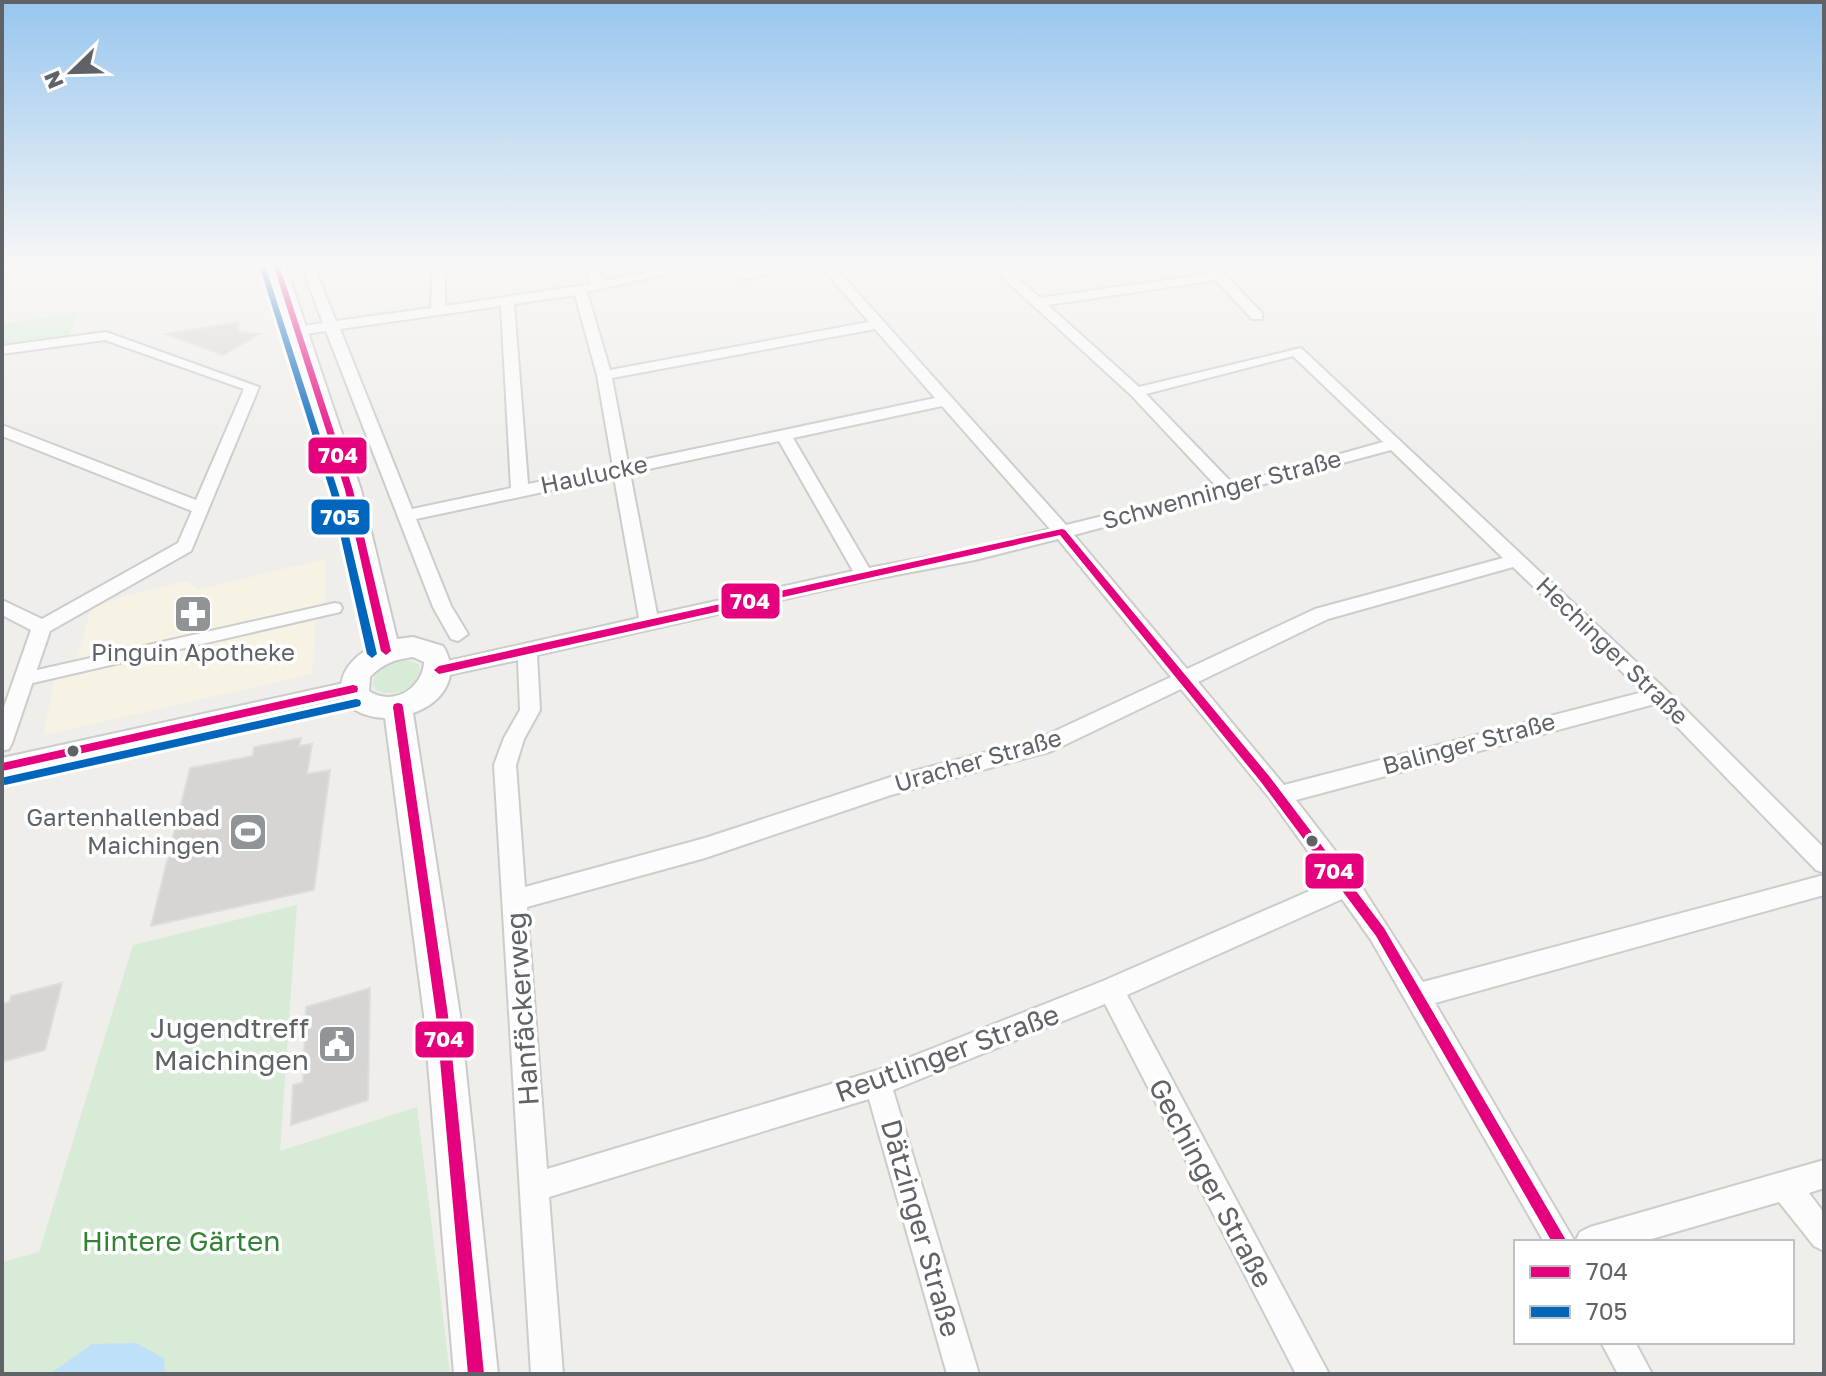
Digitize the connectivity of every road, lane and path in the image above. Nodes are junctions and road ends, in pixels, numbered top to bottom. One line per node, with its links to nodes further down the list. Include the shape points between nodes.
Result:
1 (312, 328): 8 (street)
2 (330, 328): 20 (street)
3 (509, 328): 18 (street)
4 (591, 328): 10 (street)
5 (859, 328): 10 (street)
6 (880, 328): 12 (street)
7 (1064, 328): 11 (street)
8 (298, 331): 30 (main road, via 349,490)
9 (2, 350): 19 (street, via 106,336 252,387)
10 (604, 375): 16 (street)
11 (1136, 392): 15 (street, Hechinger Straße, via 1296,351); 17 (street)
12 (944, 401): 14 (street, Haulucke); 21 (street)
13 (2, 430): 19 (street)
14 (784, 436): 16 (street, Haulucke); 23 (street)
15 (1394, 444): 17 (street, Schwenninger Straße); 22 (street, Hechinger Straße)
16 (623, 469): 18 (street, Haulucke); 26 (street)
17 (1230, 490): 21 (street, Schwenninger Straße)
18 (520, 491): 20 (street, Haulucke)
19 (202, 509): 27 (street, via 185,547)
20 (405, 516): 28 (street)
21 (1062, 532): 23 (street, Schwenninger Straße); 32 (street)
22 (1518, 560): 32 (street, Uracher Straße, via 1322,614); 35 (street, Hechinger Straße)
23 (864, 575): 26 (street, Schwenninger Straße)
24 (2, 607): 27 (street)
25 (335, 608): 33 (street)
26 (649, 622): 29 (street, Schwenninger Straße)
27 (42, 627): 33 (street)
28 (458, 634)
29 (527, 649): 31 (street, Schwenninger Straße); 43 (street, Hanfäckerweg, via 530,710 505,765)
30 (386, 651): 31 (main road, via 424,649 433,653); 34 (main road, via 366,664)
31 (439, 670): 36 (main road, via 427,692)
32 (1182, 678): 39 (street); 43 (street, Uracher Straße, via 1045,745)
33 (24, 679): 37 (street)
34 (353, 689): 36 (main road, via 373,708); 38 (street)
35 (1659, 695): 39 (street, Balinger Straße); 40 (street, Hechinger Straße)
36 (398, 707): 54 (main road, via 442,1015)
37 (2, 743)
38 (2, 767)
39 (1280, 795): 41 (street)
40 (1824, 863)
41 (1348, 885): 44 (street, Reutlinger Straße); 45 (street)
42 (1824, 885): 45 (street)
43 (515, 900): 49 (street, Hanfäckerweg)
44 (1111, 990): 46 (street, Reutlinger Straße); 57 (street, Gechinger Straße)
45 (1417, 996): 51 (street)
46 (878, 1083): 49 (street, Reutlinger Straße); 56 (street, Dätzinger Straße)
47 (1824, 1174): 48 (street)
48 (1785, 1186): 50 (street); 52 (street)
49 (534, 1187): 55 (street, Hanfäckerweg)
50 (1824, 1236)
51 (1559, 1240)
52 (1597, 1240)
53 (1618, 1344): 58 (street)
54 (476, 1374)
55 (547, 1374)
56 (963, 1374)
57 (1313, 1374)
58 (1636, 1374)

